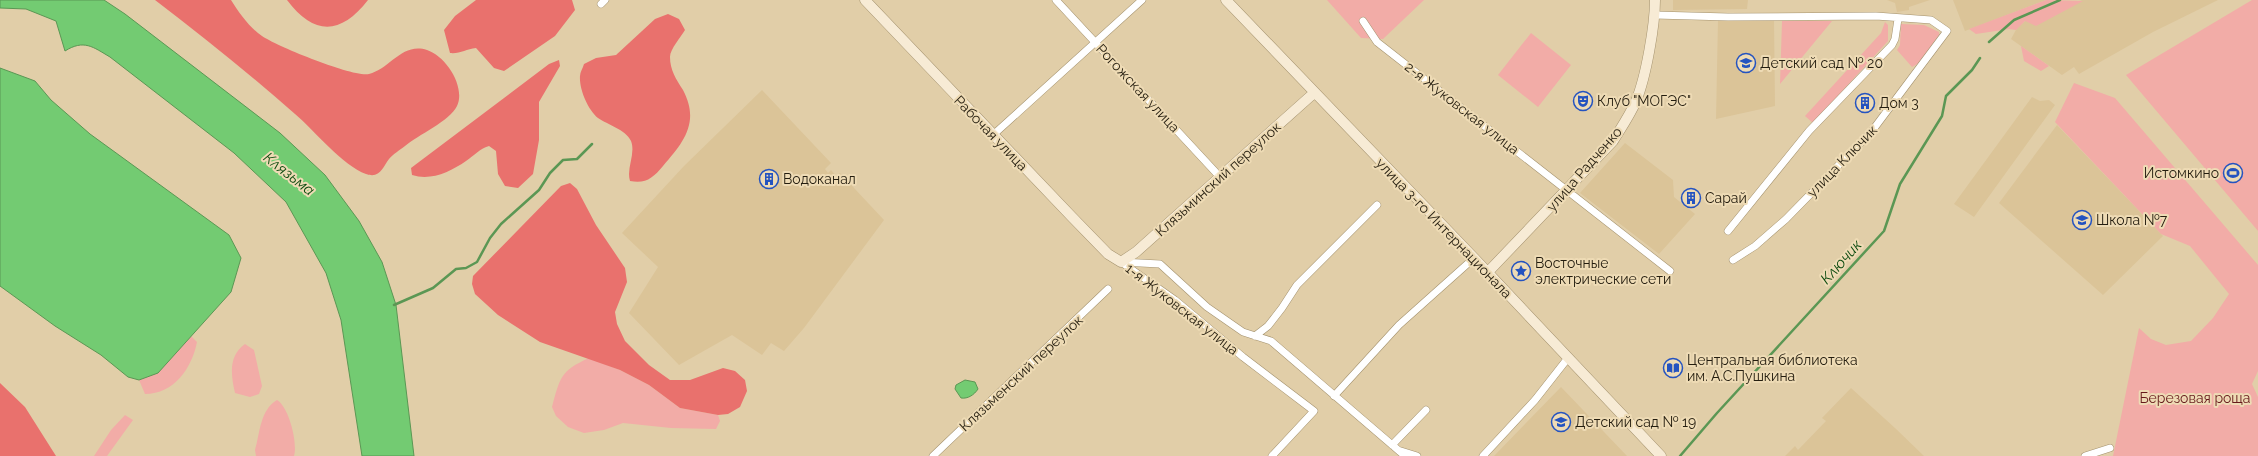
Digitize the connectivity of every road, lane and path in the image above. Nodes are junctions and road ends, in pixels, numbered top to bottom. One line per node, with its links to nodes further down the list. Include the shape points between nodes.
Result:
1 (865, 0): 11 (main road, Рабочая улица)
2 (1056, 0): 9 (street, Рогожская улица)
3 (1142, 0): 9 (street)
4 (1226, 0): 10 (main road, улица 3-го Интернационала)
5 (1655, 0): 6 (main road, улица Радченко)
6 (1655, 15): 7 (street, улица Ключик, via 1876,16); 13 (main road, улица Радченко, via 1636,100 1613,141)
7 (1898, 19): 15 (street, via 1892,45 1810,131); 17 (street, улица Ключик, via 1931,20 1947,31 1872,130 1786,219 1755,246)
8 (1363, 21): 13 (street, 2-я Жуковская улица, via 1377,42)
9 (1096, 42): 11 (street); 12 (street, Рогожская улица)
10 (1314, 93): 12 (main road, Клязьминский переулок); 16 (main road, улица 3-го Интернационала)
11 (994, 135): 18 (main road, Рабочая улица, via 1108,254)
12 (1220, 177): 18 (main road, Клязьминский переулок, via 1136,252)
13 (1567, 190): 19 (main road, улица Радченко); 20 (street, 2-я Жуковская улица)
14 (1377, 205): 22 (street, via 1296,284 1268,326)
15 (1728, 231)
16 (1474, 258): 19 (main road, улица 3-го Интернационала); 24 (street, via 1399,325)
17 (1733, 260)
18 (1121, 262): 22 (street, 1-я Жуковская улица, via 1160,264 1207,307 1243,332); 30 (street, 1-я Жуковская улица, via 1175,300 1243,357 1314,411)
19 (1488, 272): 23 (main road, улица 3-го Интернационала)
20 (1670, 272)
21 (1108, 290): 29 (street, Клязьменский переулок)
22 (1255, 336): 24 (street, 1-я Жуковская улица, via 1271,341)
23 (1568, 358): 33 (street, via 1535,400); 34 (main road, улица 3-го Интернационала)
24 (1334, 396): 26 (street, 1-я Жуковская улица)
25 (1426, 410): 26 (street)
26 (1392, 445): 28 (street, 1-я Жуковская улица)
27 (2110, 448): 35 (street)
28 (1398, 450): 31 (street, 1-я Жуковская улица); 32 (street)
29 (933, 456)
30 (1272, 456)
31 (1405, 456)
32 (1417, 456)
33 (1483, 456)
34 (1661, 456)
35 (2085, 456)

